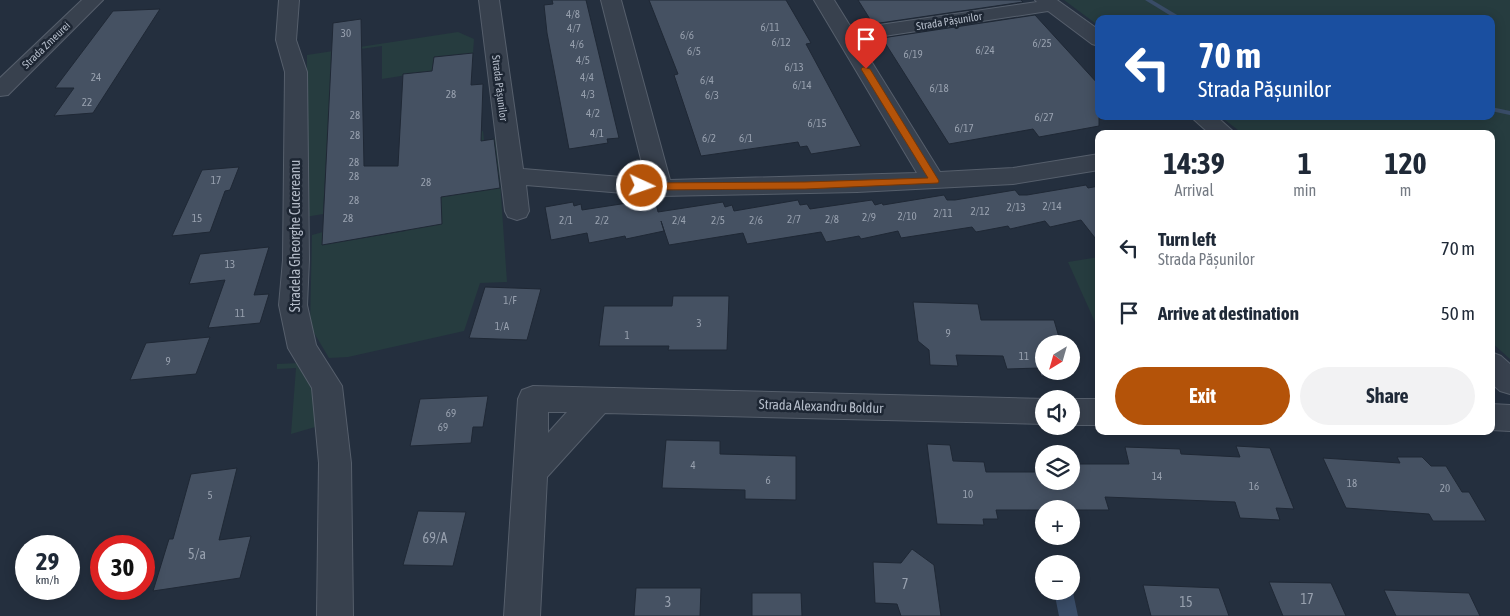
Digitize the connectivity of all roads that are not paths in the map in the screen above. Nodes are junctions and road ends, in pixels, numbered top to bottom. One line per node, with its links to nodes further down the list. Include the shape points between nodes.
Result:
1 (93, 0): 9 (street, Strada Zmeurei)
2 (289, 0): 26 (street, Stradela Gheorghe Cucereanu, via 286,40 296,72 293,305 302,348 327,386 335,463)
3 (489, 0): 13 (street, Strada Pășunilor)
4 (611, 0): 15 (street)
5 (824, 0): 7 (street)
6 (1048, 3): 7 (street, Strada Pășunilor); 8 (street, Strada Pășunilor)
7 (846, 36): 14 (street)
8 (1095, 37)
9 (0, 90)
10 (1206, 120): 11 (street)
11 (1220, 130)
12 (1095, 163): 14 (street, via 1013,176)
13 (513, 176): 15 (street); 16 (street, Strada Pășunilor)
14 (934, 181): 15 (street)
15 (660, 188)
16 (517, 212)
17 (1495, 368): 18 (street)
18 (1510, 382)
19 (598, 400): 20 (street, Strada Alexandru Boldur); 25 (street); 25 (street, Strada Alexandru Boldur, via 533,399)
20 (1035, 411)
21 (1080, 412): 22 (street)
22 (1095, 412)
23 (1495, 417): 24 (street)
24 (1510, 418)
25 (531, 472): 27 (street, Strada Alexandru Boldur)
26 (335, 616)
27 (522, 616)

